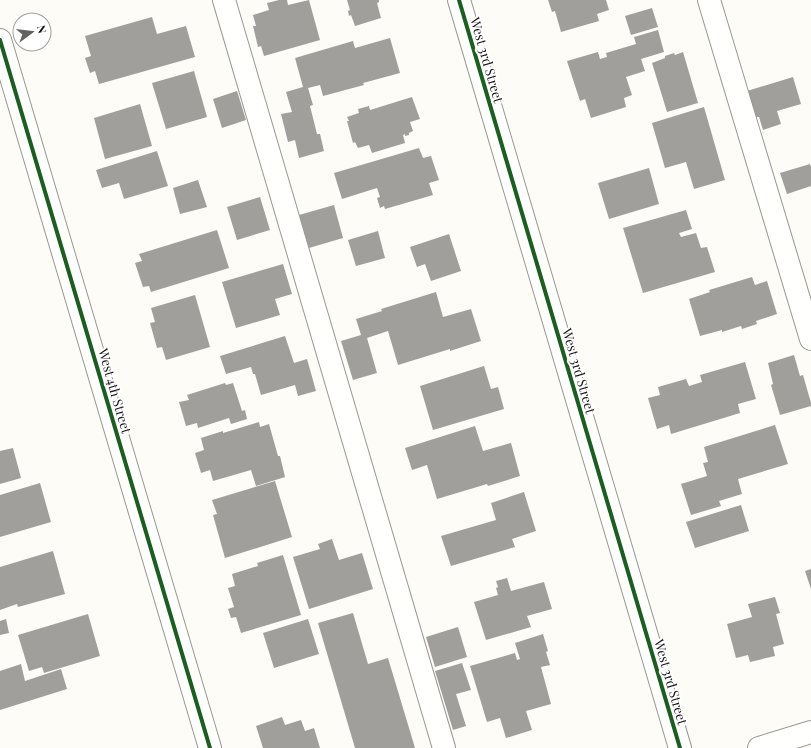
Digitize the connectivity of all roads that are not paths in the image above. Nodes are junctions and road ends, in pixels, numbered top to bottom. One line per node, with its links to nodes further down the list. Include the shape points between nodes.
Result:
1 (224, 0): 8 (street)
2 (459, 0): 9 (street, West 3rd Street)
3 (708, 0): 5 (street)
4 (0, 40): 7 (street, West 4th Street)
5 (811, 339)
6 (811, 732): 10 (street)
7 (210, 748)
8 (444, 748)
9 (680, 748)
10 (759, 748)

